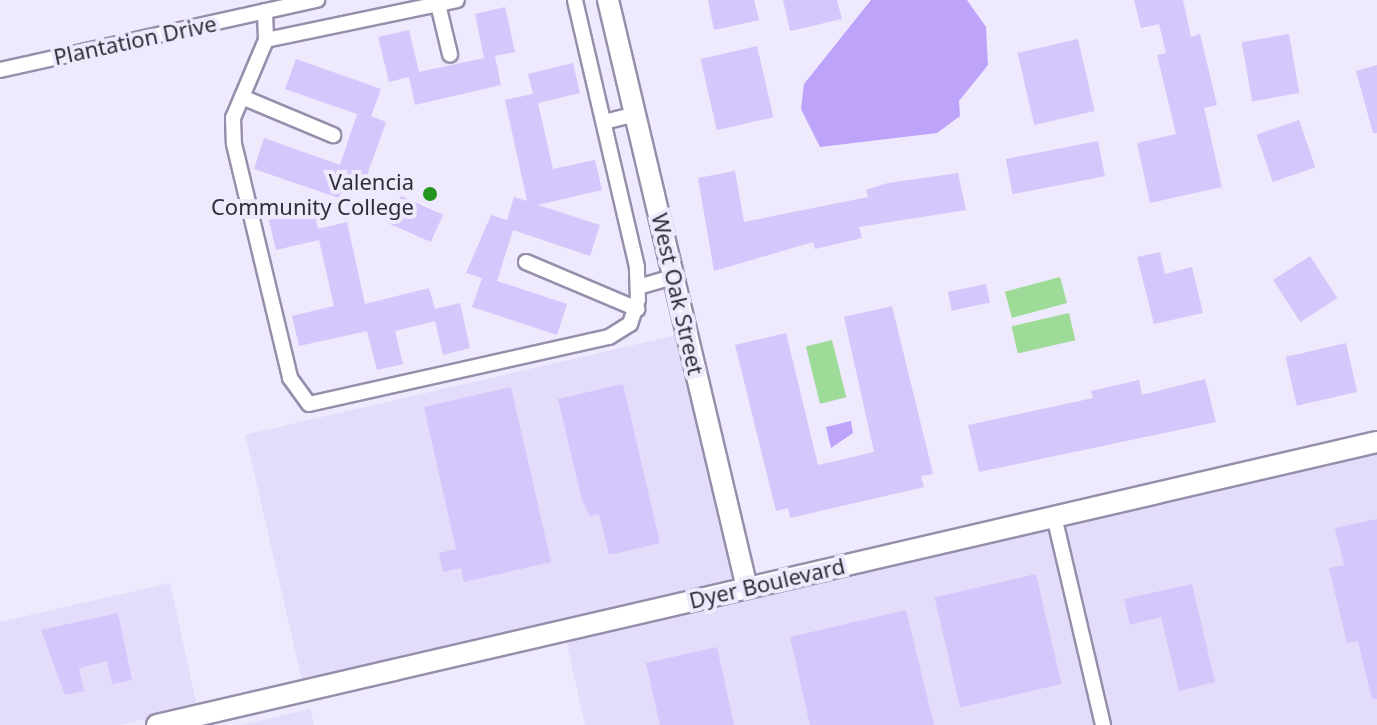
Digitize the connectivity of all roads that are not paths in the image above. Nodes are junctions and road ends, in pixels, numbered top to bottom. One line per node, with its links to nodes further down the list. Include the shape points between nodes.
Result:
1 (317, 0): 6 (street, Plantation Drive)
2 (457, 0): 5 (street)
3 (575, 0): 12 (street)
4 (608, 0): 11 (main road, West Oak Street)
5 (437, 2): 7 (street); 8 (street)
6 (265, 11): 7 (street); 9 (street, Plantation Drive)
7 (266, 40): 10 (street)
8 (450, 54)
9 (0, 70)
10 (242, 97): 13 (street); 17 (street, via 234,144 301,400 609,337 630,324)
11 (636, 114): 12 (street); 15 (main road, West Oak Street)
12 (604, 122): 16 (street)
13 (333, 135)
14 (526, 262): 17 (street)
15 (674, 277): 16 (street); 20 (main road, West Oak Street)
16 (638, 287): 17 (street)
17 (637, 309)
18 (1377, 442): 19 (main road, Dyer Boulevard)
19 (1054, 516): 20 (main road, Dyer Boulevard); 22 (street)
20 (747, 588): 21 (main road, Dyer Boulevard)
21 (157, 725)
22 (1103, 725)

